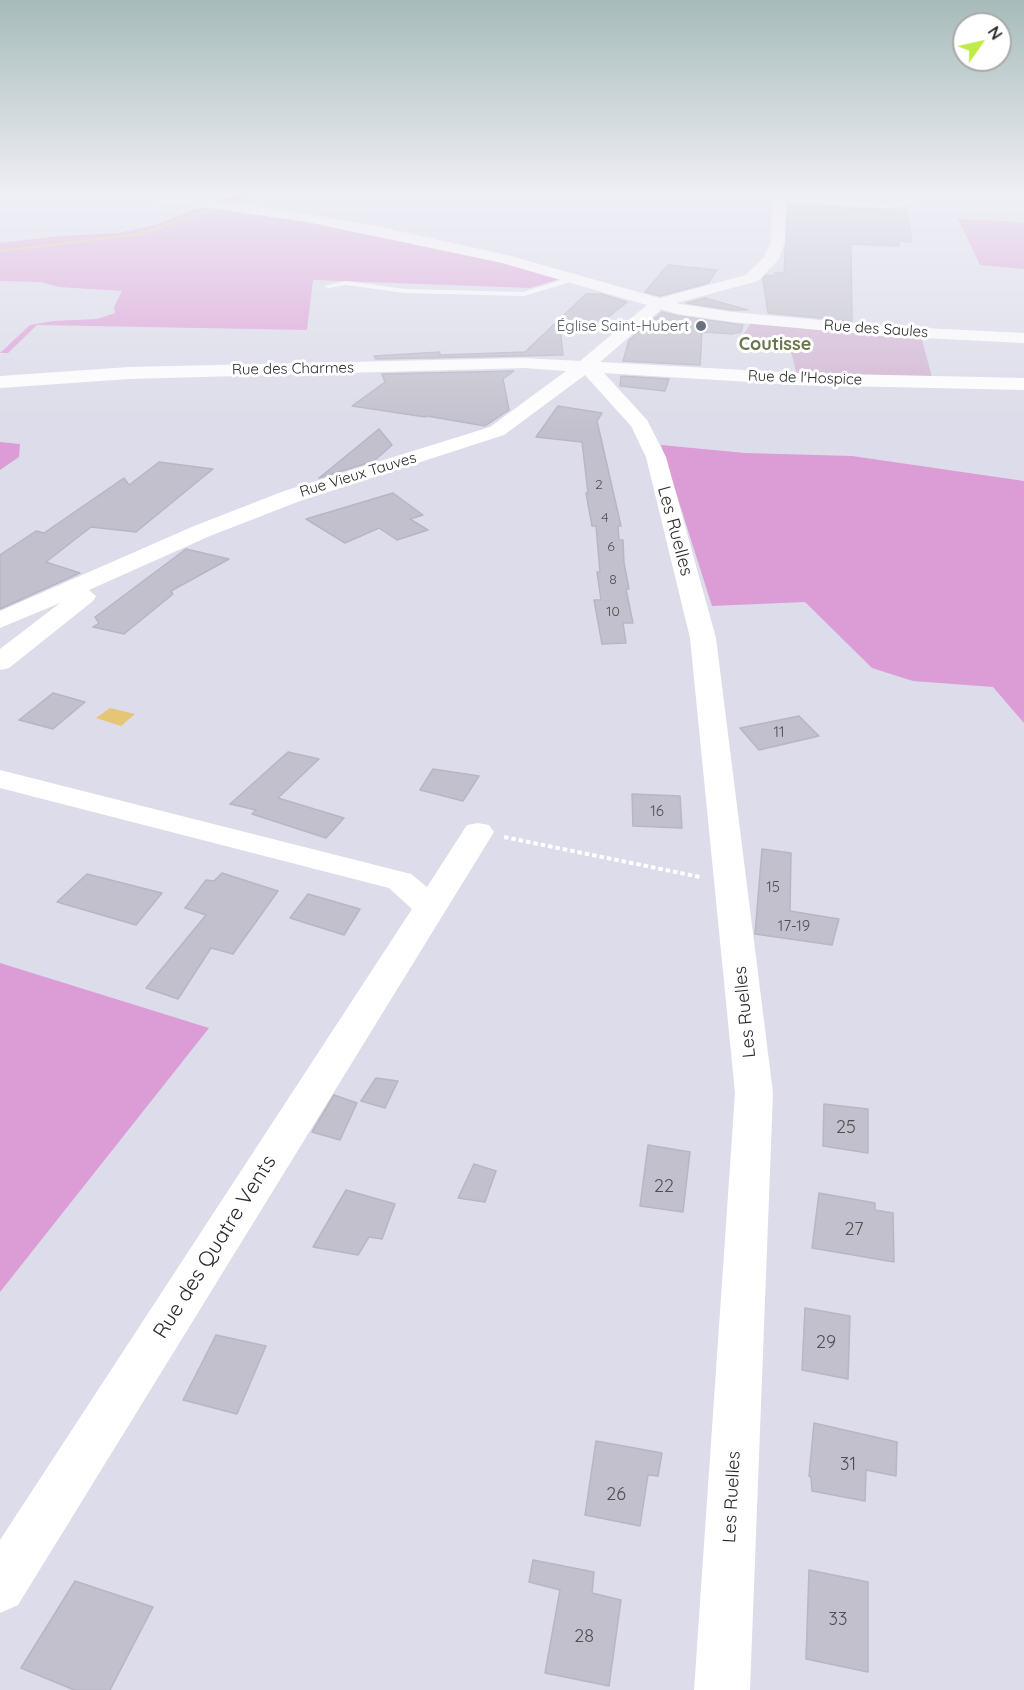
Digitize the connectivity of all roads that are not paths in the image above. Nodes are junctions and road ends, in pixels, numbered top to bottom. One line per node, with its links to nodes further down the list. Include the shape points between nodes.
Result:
1 (551, 273): 3 (street, Rue des Saules)
2 (757, 273): 5 (street, via 752,278)
3 (572, 279): 4 (lane, via 524,294 405,291 346,283); 5 (street, Rue des Saules)
4 (328, 286)
5 (659, 303): 6 (street, Rue des Saules, via 732,317 884,331); 7 (street, Rue Vieux Tauves)
6 (1024, 338)
7 (586, 365): 8 (street, Rue des Charmes, via 524,363 129,373); 9 (street, Rue de l'Hospice, via 798,379); 10 (street, Rue Vieux Tauves, via 497,431 292,496); 17 (street, Les Ruelles, via 640,424 656,457 703,638 754,1093)
8 (0, 382)
9 (1024, 384)
10 (119, 568): 11 (street, Rue Vieux Tauves); 12 (street, Rue Vieux Tauves)
11 (0, 620)
12 (0, 662)
13 (0, 779): 15 (street, via 400,881)
14 (478, 832): 15 (street, Rue des Quatre Vents)
15 (430, 907): 16 (street, Rue des Quatre Vents)
16 (0, 1587)
17 (722, 1690)

